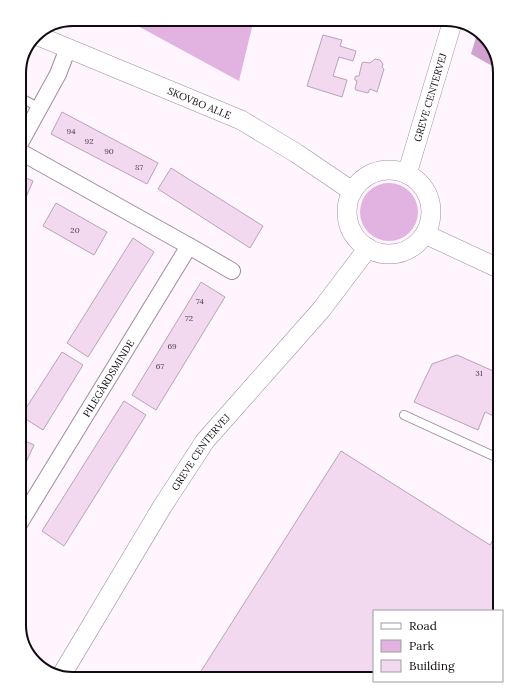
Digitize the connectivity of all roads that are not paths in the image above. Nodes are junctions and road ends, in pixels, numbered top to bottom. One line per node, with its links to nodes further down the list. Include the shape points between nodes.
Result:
1 (451, 26): 8 (street, GREVE CENTERVEJ)
2 (43, 38): 3 (street, SKOVBO ALLE)
3 (68, 48): 5 (street); 9 (street, SKOVBO ALLE, via 241,120)
4 (26, 101): 5 (lane)
5 (40, 108): 6 (street)
6 (26, 133)
7 (26, 156): 11 (street)
8 (407, 174): 9 (street, via 395,170 370,174); 10 (street, via 418,182 426,194 430,207 430,221)
9 (352, 191): 12 (street, via 347,216 350,229 357,240)
10 (425, 234): 12 (street, via 414,246 399,253 383,254); 13 (street)
11 (190, 246): 14 (street); 17 (street, PILEGÅRDSMINDE)
12 (368, 248): 18 (street, GREVE CENTERVEJ, via 321,310 205,441 162,507)
13 (493, 266)
14 (232, 271)
15 (404, 415): 16 (lane)
16 (493, 456)
17 (26, 508)
18 (65, 671)

